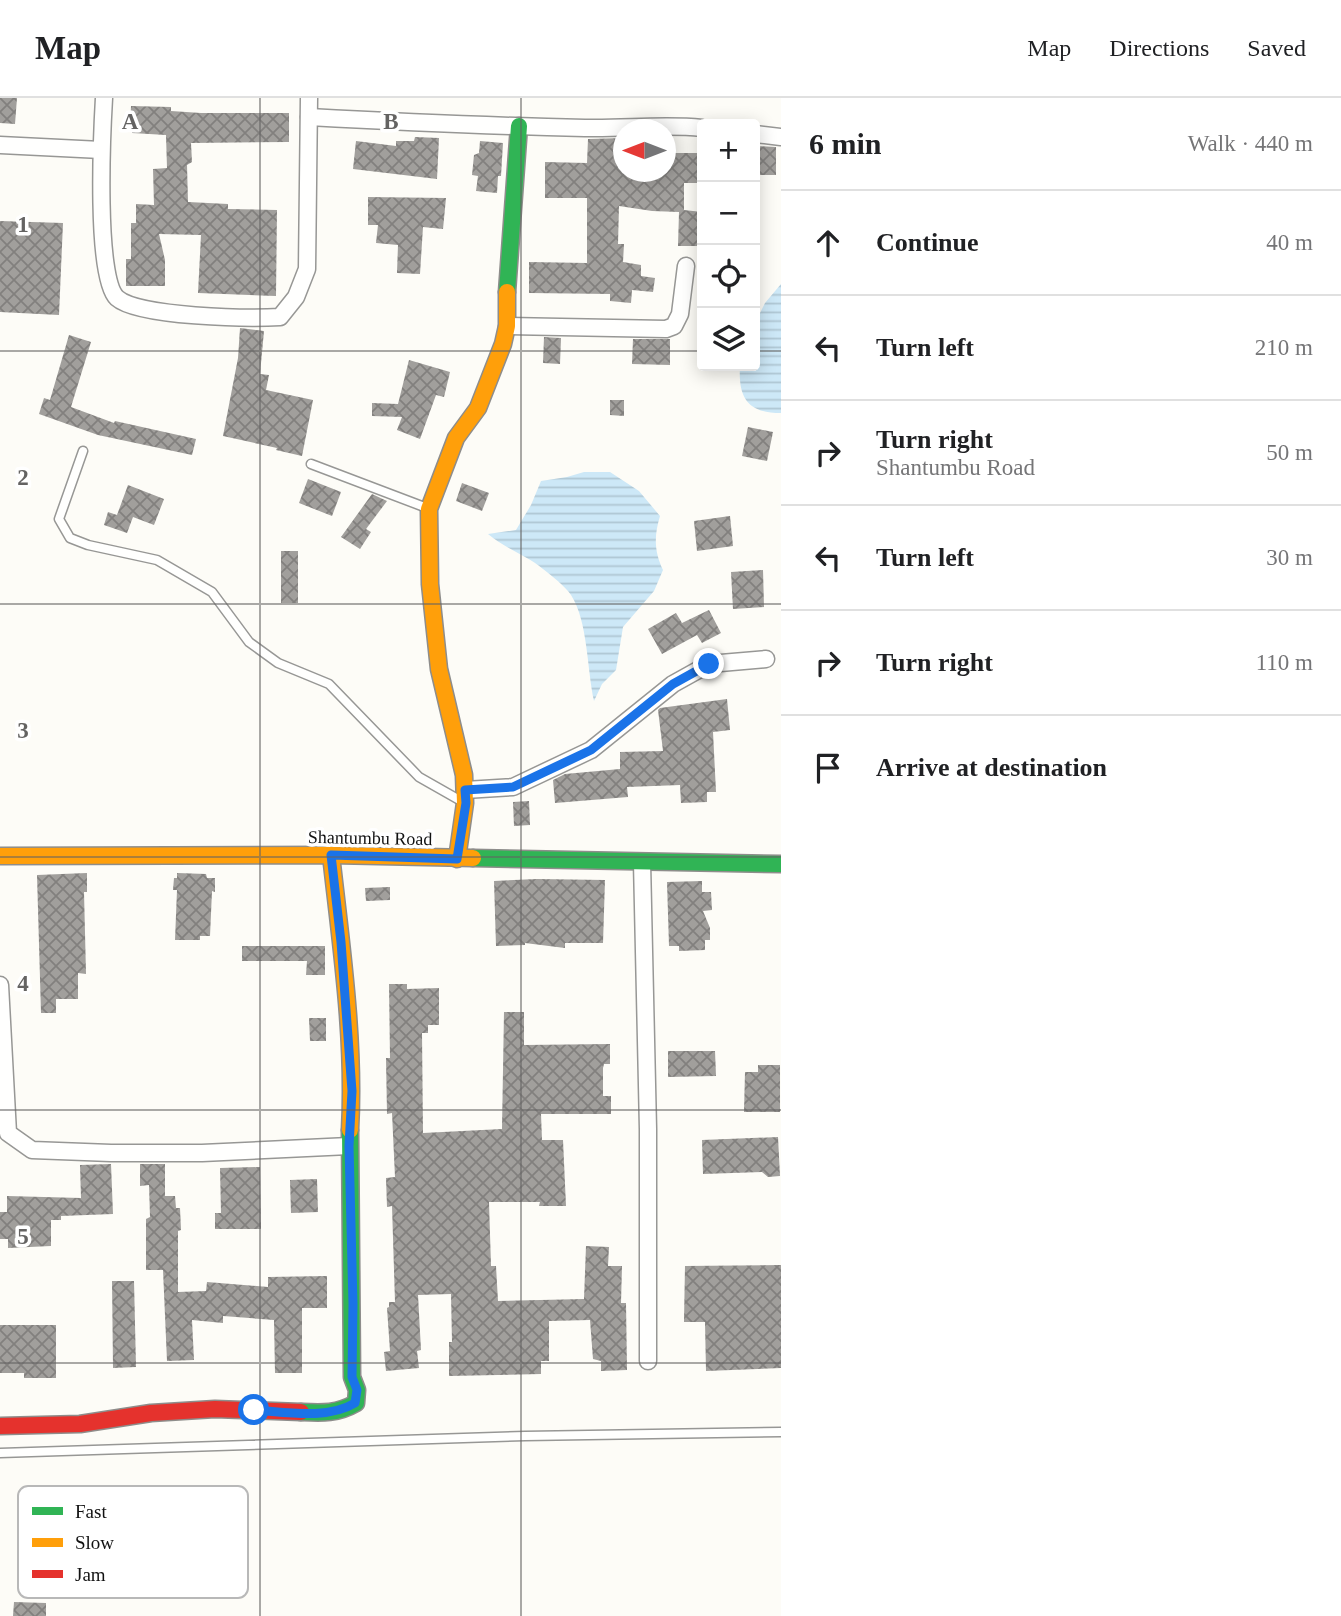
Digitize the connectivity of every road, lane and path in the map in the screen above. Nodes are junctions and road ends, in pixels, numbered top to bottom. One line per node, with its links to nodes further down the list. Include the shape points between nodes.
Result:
1 (104, 98): 9 (street)
2 (309, 98): 3 (street)
3 (309, 117): 4 (street); 9 (street, via 307,269 296,297 280,317 251,319 152,310 117,298 103,234)
4 (519, 126): 5 (street); 11 (street)
5 (697, 128)
6 (760, 135): 7 (street)
7 (781, 137)
8 (0, 145): 9 (street)
9 (101, 150)
10 (686, 266): 11 (street, via 680,314 674,326 666,329)
11 (507, 326): 14 (street, via 478,408 456,438)
12 (83, 451): 16 (lane, via 59,519 70,538 157,560 212,592 249,642 278,663 329,684 419,777)
13 (311, 464): 14 (lane)
14 (429, 509): 16 (street, via 430,584 439,669)
15 (766, 659): 16 (street, via 709,664 673,684 591,750 513,787)
16 (465, 797): 19 (street)
17 (331, 855): 18 (street, Shantumbu Road); 19 (street, Shantumbu Road); 23 (street, via 352,1091)
18 (0, 858)
19 (457, 859): 20 (street, Shantumbu Road)
20 (642, 863): 21 (street, Shantumbu Road); 24 (street)
21 (781, 864)
22 (0, 985): 23 (street, via 8,1133 32,1150 201,1153)
23 (349, 1146): 25 (street, via 355,1403 331,1412 215,1409 80,1424)
24 (648, 1361)
25 (0, 1426)
26 (781, 1432): 27 (lane)
27 (0, 1453)

